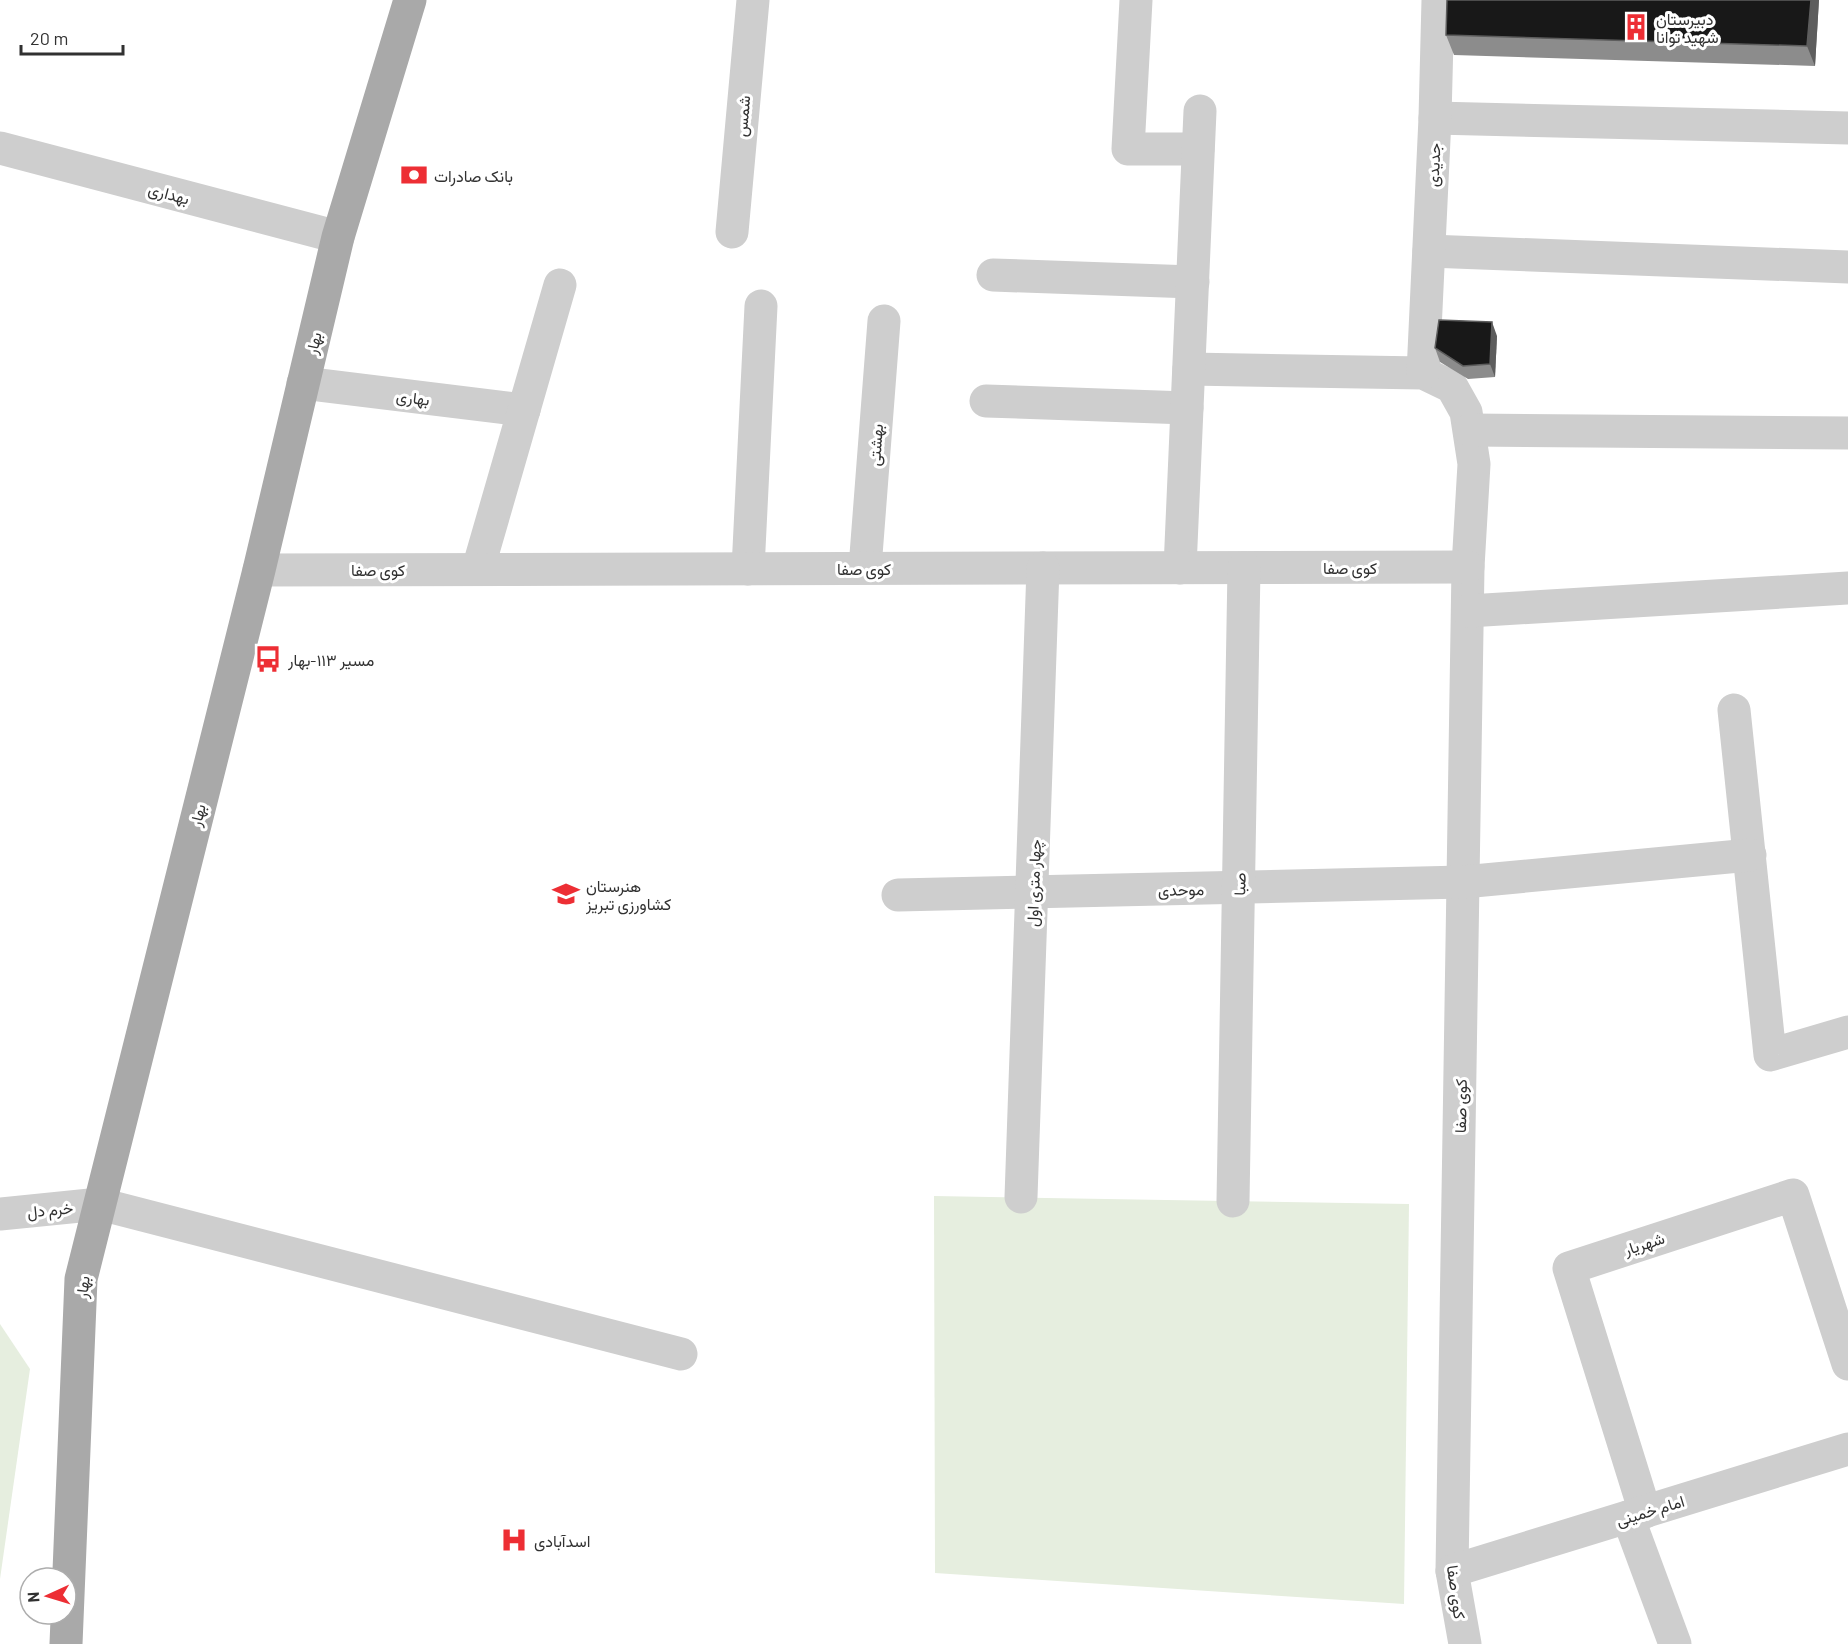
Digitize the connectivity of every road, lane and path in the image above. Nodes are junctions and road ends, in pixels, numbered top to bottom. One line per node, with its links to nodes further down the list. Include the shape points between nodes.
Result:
1 (410, 0): 11 (main road, بهار)
2 (753, 0): 10 (street, شمس)
3 (1136, 0): 9 (street, via 1128,149)
4 (1438, 0): 6 (street, جدیدی)
5 (1200, 111): 9 (street)
6 (1435, 118): 7 (street); 12 (street, جدیدی)
7 (1848, 128)
8 (0, 148): 11 (street, بهداری)
9 (1198, 149): 15 (street)
10 (732, 232)
11 (338, 237): 21 (main road, بهار)
12 (1429, 251): 13 (street); 20 (street, جدیدی)
13 (1848, 267)
14 (993, 274): 15 (street)
15 (1193, 282): 19 (street)
16 (560, 285): 24 (street)
17 (761, 306): 33 (street)
18 (884, 321): 29 (street, بهشتی)
19 (1189, 369): 20 (street); 23 (street)
20 (1423, 373): 25 (street, کوی صفا, via 1452,387 1466,412)
21 (303, 383): 24 (street, بهاری); 34 (main road, بهار)
22 (986, 401): 23 (street)
23 (1187, 408): 31 (street)
24 (524, 410): 32 (street)
25 (1470, 430): 26 (street); 28 (street, کوی صفا, via 1473,464)
26 (1848, 433)
27 (1244, 567): 28 (street, کوی صفا); 31 (street, کوی صفا); 40 (street, صبا)
28 (1468, 567): 36 (street, کوی صفا)
29 (865, 568): 30 (street, کوی صفا); 33 (street, کوی صفا)
30 (1043, 568): 31 (street, کوی صفا); 41 (street, چهار متری اول)
31 (1180, 568)
32 (478, 569): 33 (street, کوی صفا); 34 (street, کوی صفا)
33 (748, 569)
34 (259, 570): 46 (main road, بهار)
35 (1848, 588): 36 (street)
36 (1468, 611): 39 (street, کوی صفا)
37 (1734, 710): 38 (street)
38 (1750, 855): 39 (street, موحدی); 43 (street, via 1770,1055)
39 (1463, 882): 40 (street, موحدی); 52 (street, کوی صفا)
40 (1239, 887): 41 (street, موحدی); 45 (street, صبا)
41 (1032, 892): 42 (street, موحدی); 44 (street, چهار متری اول)
42 (898, 895)
43 (1848, 1032)
44 (1021, 1197)
45 (1233, 1201)
46 (100, 1204): 47 (street, خرم دل); 48 (street); 53 (main road, بهار, via 81,1279)
47 (0, 1214)
48 (681, 1354)
49 (1848, 1364): 51 (street, شهریار, via 1793,1195 1569,1268)
50 (1848, 1449): 51 (street, امام خمینی)
51 (1636, 1514): 52 (street, امام خمینی); 55 (street)
52 (1452, 1571): 54 (street, کوی صفا)
53 (66, 1644)
54 (1464, 1644)
55 (1675, 1644)

